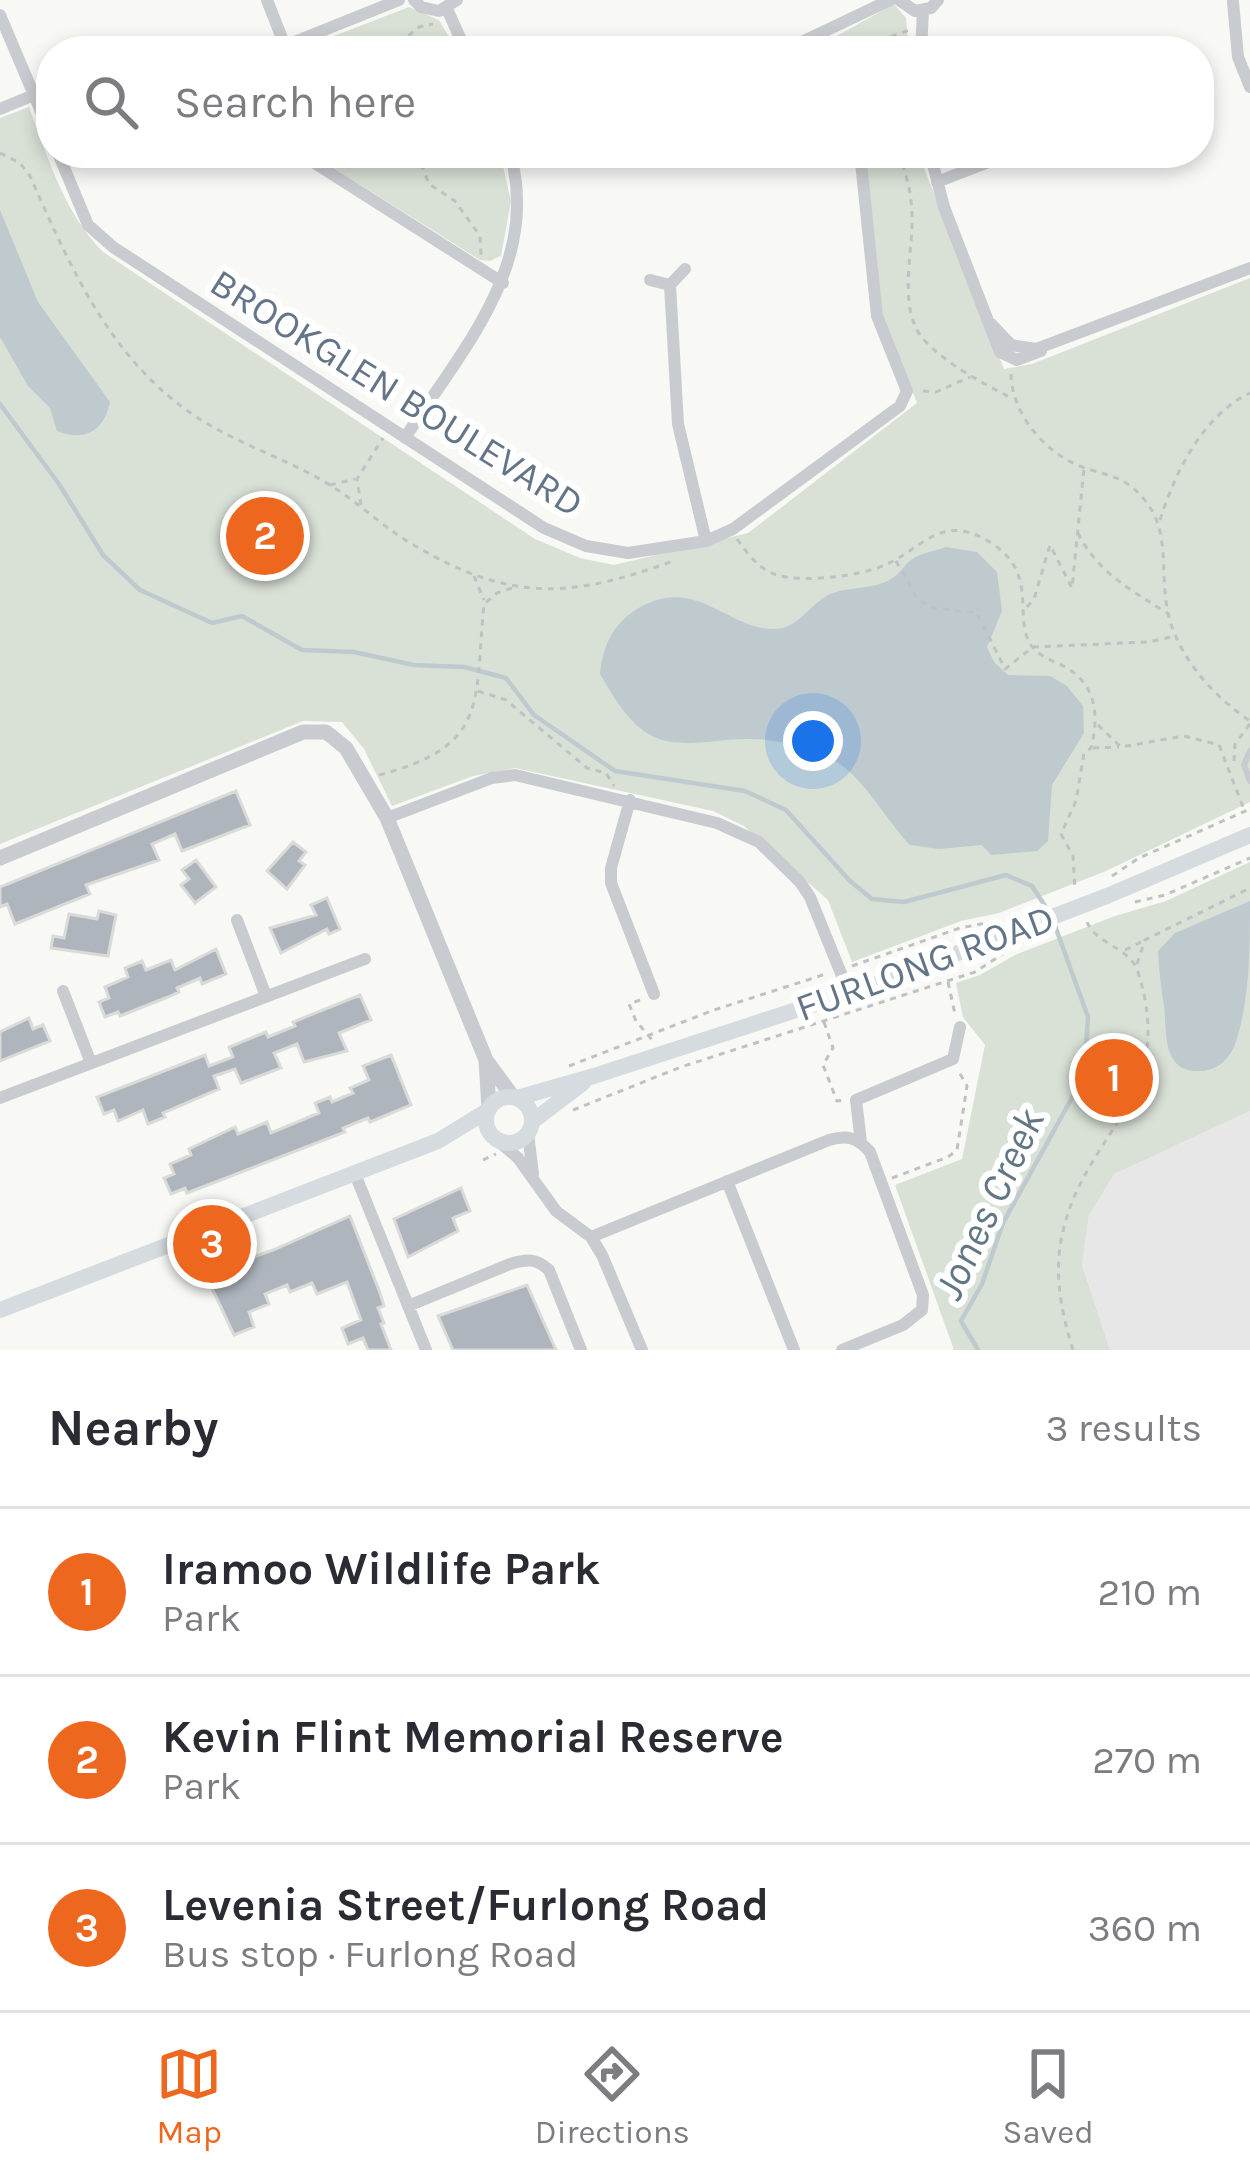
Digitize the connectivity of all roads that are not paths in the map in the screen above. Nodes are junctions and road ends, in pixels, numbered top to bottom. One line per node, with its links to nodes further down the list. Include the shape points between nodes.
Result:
1 (267, 0): 10 (street)
2 (398, 0): 11 (street)
3 (414, 0): 7 (street, via 430,11)
4 (895, 0): 9 (street); 12 (street)
5 (938, 0): 9 (street)
6 (1235, 1): 14 (street, via 1238,57)
7 (452, 8)
8 (0, 15): 15 (street)
9 (922, 18): 13 (street)
10 (275, 36)
11 (308, 36)
12 (834, 36)
13 (921, 36)
14 (1250, 87)
15 (34, 95): 16 (street); 17 (street)
16 (36, 100)
17 (0, 109)
18 (64, 168): 32 (street, BROOKGLEN BOULEVARD, via 88,225 113,247)
19 (323, 168): 28 (street)
20 (515, 168): 28 (street, via 517,237)
21 (862, 168): 33 (street, BROOKGLEN BOULEVARD, via 877,316 907,391 900,406)
22 (934, 168): 24 (street)
23 (973, 168): 24 (street)
24 (937, 182): 30 (street)
25 (1250, 268): 31 (street)
26 (685, 269): 29 (street)
27 (650, 280): 29 (street)
28 (503, 283): 32 (street)
29 (670, 285): 33 (street, via 678,424)
30 (991, 324): 31 (street, via 1021,348); 31 (street, via 1000,352 1011,358)
31 (1053, 344)
32 (405, 438): 33 (street, BROOKGLEN BOULEVARD, via 544,528 586,546 628,553)
33 (706, 541)
34 (1250, 751): 35 (lane)
35 (1250, 781)
36 (630, 800): 37 (street, via 514,775); 43 (street, via 759,842 810,897); 44 (street, via 611,884)
37 (387, 818): 39 (street, via 346,748 326,732 303,732); 47 (street)
38 (1250, 836): 43 (main road, FURLONG ROAD)
39 (0, 858)
40 (237, 920): 45 (street)
41 (365, 959): 45 (street)
42 (63, 991): 48 (street)
43 (849, 993): 49 (main road, FURLONG ROAD)
44 (654, 994)
45 (266, 996): 48 (street)
46 (960, 1027): 56 (street, via 953,1059 856,1100)
47 (486, 1060): 50 (street); 52 (street)
48 (91, 1063): 51 (street)
49 (594, 1076): 50 (main road, FURLONG ROAD); 53 (main road, FURLONG ROAD)
50 (515, 1097): 52 (main road); 53 (main road, via 529,1107)
51 (0, 1098)
52 (488, 1110): 54 (main road); 55 (main road, via 486,1123)
53 (531, 1128): 55 (main road); 59 (street)
54 (438, 1141): 55 (main road); 57 (main road)
55 (500, 1142): 59 (street)
56 (861, 1142): 58 (street, via 829,1140); 67 (street, via 923,1295 922,1310)
57 (356, 1174): 61 (street); 62 (main road)
58 (727, 1181): 60 (street); 66 (street)
59 (539, 1193): 60 (street)
60 (590, 1237): 65 (street)
61 (408, 1306): 63 (street); 64 (street, via 510,1264 540,1262)
62 (0, 1310)
63 (426, 1350)
64 (581, 1350)
65 (642, 1350)
66 (794, 1350)
67 (842, 1350)

